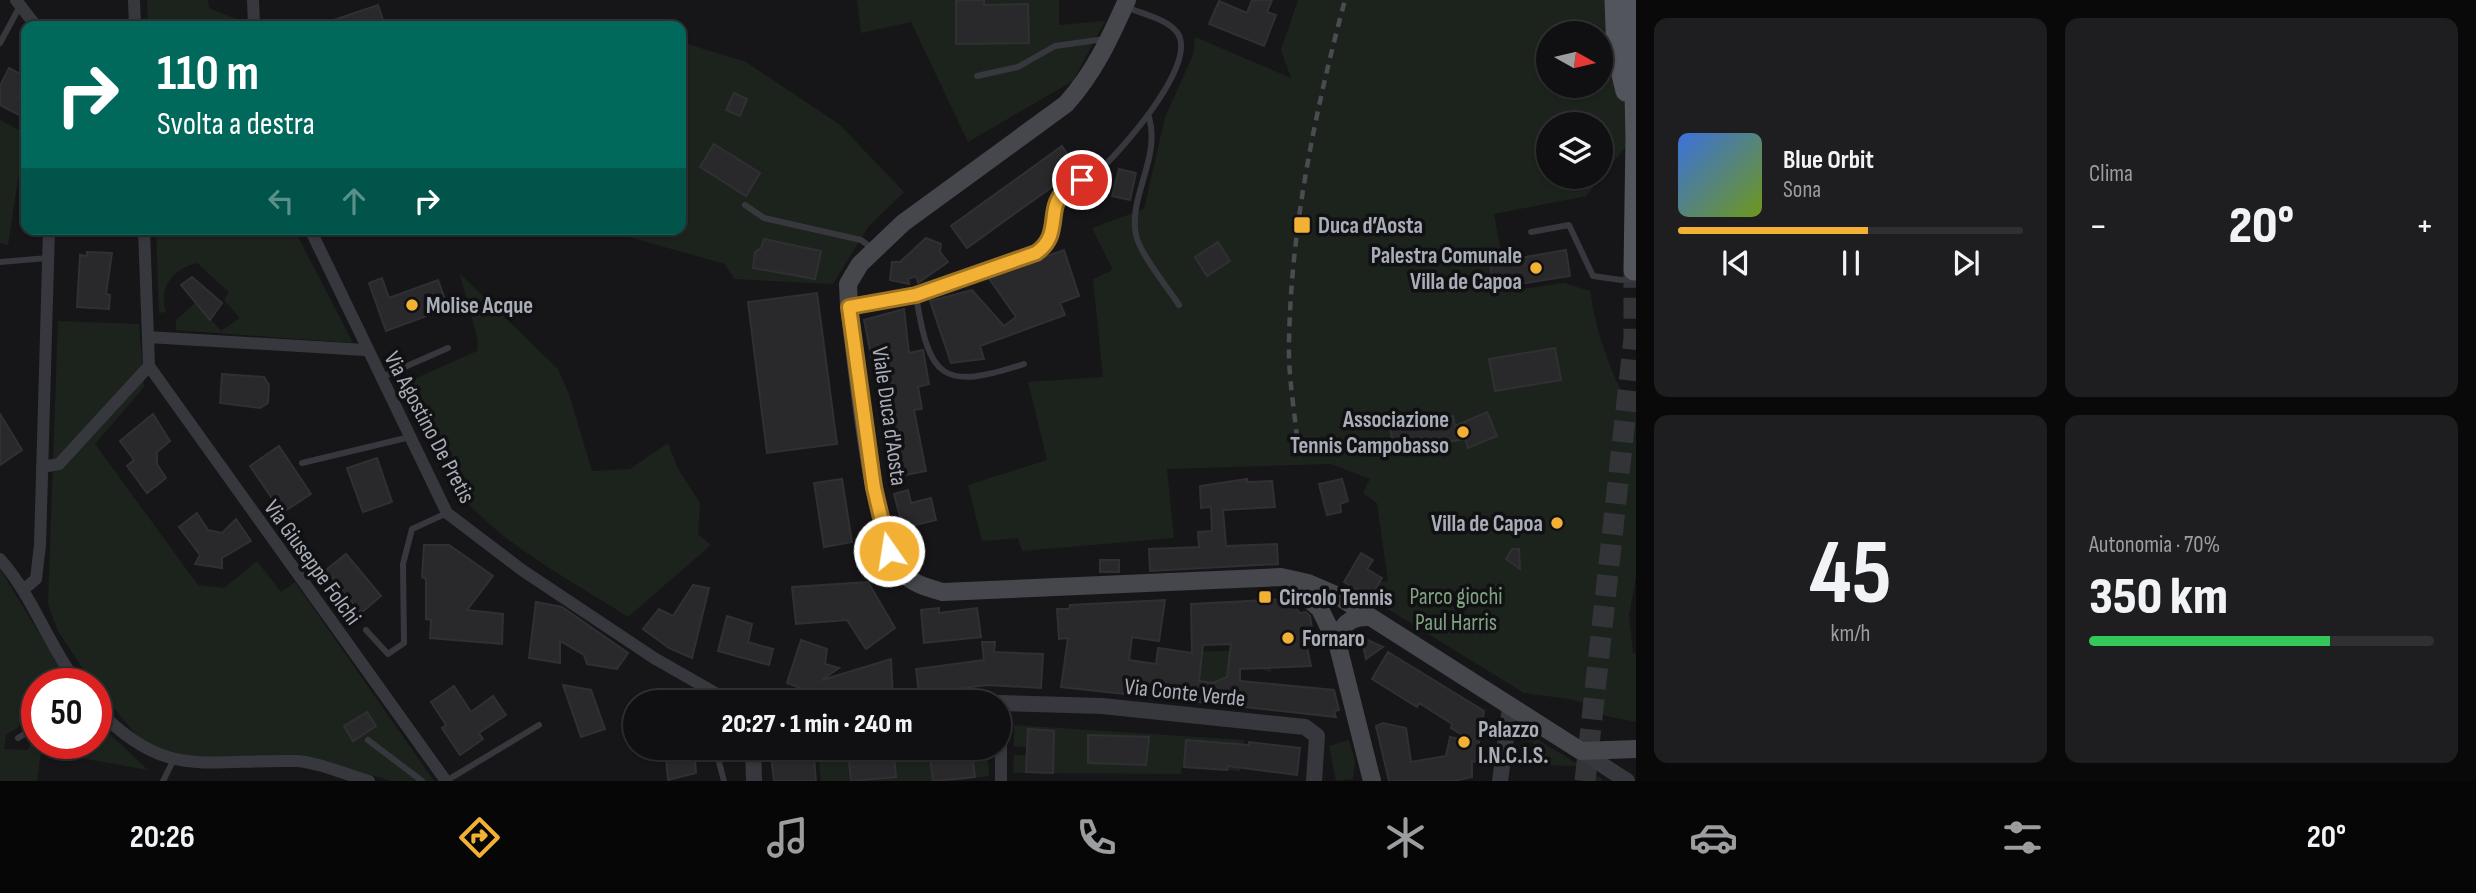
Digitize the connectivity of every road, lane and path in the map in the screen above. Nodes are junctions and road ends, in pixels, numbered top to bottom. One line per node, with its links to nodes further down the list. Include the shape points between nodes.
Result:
1 (134, 0): 8 (street)
2 (253, 0): 9 (street)
3 (1615, 0): 14 (main road, via 1617,53)
4 (1633, 0): 14 (main road)
5 (18, 2): 7 (street); 11 (lane)
6 (1126, 3): 10 (main road, Viale Duca d'Aosta); 13 (lane, via 1174,28 1180,36 1182,55)
7 (32, 21)
8 (135, 21)
9 (254, 21)
10 (1111, 39): 12 (lane, via 1055,46 1018,67); 20 (main road, Viale Duca d'Aosta, via 1066,104 903,223)
11 (0, 43)
12 (977, 76)
13 (1149, 117): 24 (lane, via 1101,169 1063,191 1055,205 1047,246); 25 (lane, via 1154,135 1135,222 1136,238)
14 (1636, 137): 23 (main road)
15 (745, 205): 20 (lane, via 764,218 861,240)
16 (1531, 232): 23 (lane, via 1569,225 1593,276 1621,280)
17 (49, 235): 21 (street)
18 (144, 235): 27 (street)
19 (313, 235): 29 (street, Via Agostino De Pretis)
20 (874, 251): 26 (main road, Viale Duca d'Aosta, via 848,284)
21 (48, 258): 22 (lane); 35 (street)
22 (0, 262)
23 (1635, 274)
24 (916, 295): 26 (lane); 30 (lane, via 922,334 935,363 955,378 982,378)
25 (1179, 305)
26 (849, 307): 38 (main road, Viale Duca d'Aosta, via 874,488 889,551 904,574 918,585 943,592)
27 (148, 337): 29 (street); 31 (street)
28 (447, 348): 32 (lane)
29 (365, 350): 32 (street, Via Agostino De Pretis)
30 (1024, 364)
31 (149, 366): 35 (street, via 59,464); 62 (street, Via Giuseppe Folchi)
32 (381, 378): 33 (street, Via Agostino De Pretis)
33 (410, 437): 34 (lane); 36 (street, Via Agostino De Pretis)
34 (302, 463)
35 (42, 467): 39 (street, via 36,579)
36 (447, 513): 41 (lane, via 412,529 403,564 404,643 388,654); 44 (street, Via Agostino De Pretis, via 522,570)
37 (0, 559): 39 (street)
38 (1281, 577): 40 (main road, Viale Duca d'Aosta, via 1336,595); 42 (main road, via 1320,609)
39 (23, 590): 43 (street)
40 (1368, 617): 42 (main road, via 1345,624); 46 (main road, Viale Duca d'Aosta)
41 (366, 630)
42 (1338, 646): 57 (main road)
43 (65, 668)
44 (702, 690)
45 (1011, 703): 66 (street, Via Conte Verde, via 1102,706 1305,727 1317,736)
46 (1510, 709): 53 (main road, Viale Duca d'Aosta); 69 (street)
47 (538, 725): 62 (lane)
48 (112, 726): 58 (street, via 131,748)
49 (21, 736): 50 (lane)
50 (18, 738)
51 (368, 740): 61 (lane)
52 (1636, 749): 53 (main road)
53 (1581, 751): 70 (street)
54 (718, 760): 63 (lane)
55 (753, 760): 64 (street)
56 (1001, 760): 65 (street)
57 (1368, 760): 67 (street); 68 (main road)
58 (171, 765): 59 (lane); 60 (street, via 221,768 298,761)
59 (163, 781)
60 (369, 781)
61 (422, 781)
62 (446, 781)
63 (724, 781)
64 (754, 781)
65 (1001, 781)
66 (1314, 781)
67 (1361, 781)
68 (1372, 781)
69 (1500, 781)
70 (1627, 781)

